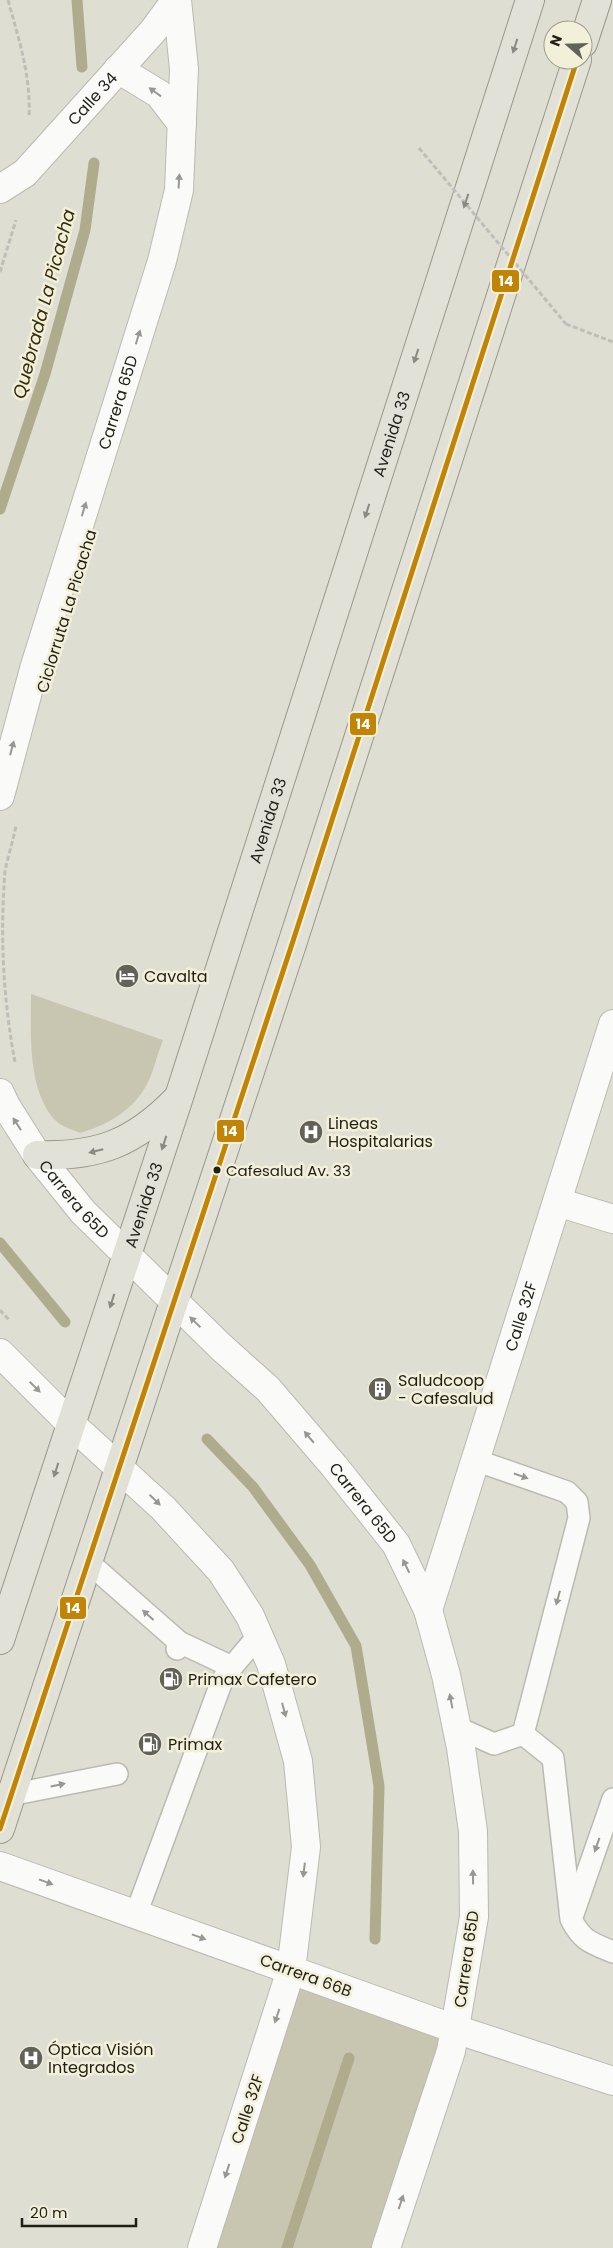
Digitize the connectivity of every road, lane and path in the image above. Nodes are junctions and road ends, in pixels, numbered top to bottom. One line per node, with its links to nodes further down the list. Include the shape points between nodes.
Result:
1 (8, 0): 10 (path, via 26,65 30,94)
2 (177, 0): 6 (street, Calle 34); 8 (street, Carrera 65D, via 184,69)
3 (530, 0): 19 (main road, Avenida 33, one-way to 19)
4 (597, 0): 5 (main road)
5 (590, 20)
6 (118, 69): 8 (street, one-way to 6, via 159,94); 10 (street, Calle 34)
7 (575, 70): 24 (main road)
8 (182, 124): 14 (street, Carrera 65D, one-way to 8, via 34,669 162,261 179,190)
9 (419, 148): 13 (path, bridge, via 566,324)
10 (25, 173): 11 (street, Calle 34); 12 (path, via 18,213)
11 (0, 189)
12 (0, 272)
13 (613, 342)
14 (0, 796)
15 (17, 824): 17 (path, via 6,870 1,936 4,1008)
16 (613, 1024): 21 (street, Calle 32F)
17 (16, 1067)
18 (0, 1092): 20 (street, Carrera 65D, one-way to 18)
19 (179, 1097): 20 (main road, one-way to 20, via 156,1120 130,1138 68,1156); 23 (main road, Avenida 33, one-way to 23)
20 (37, 1155): 23 (street, Carrera 65D, via 83,1212)
21 (557, 1202): 22 (street); 27 (street, Calle 32F)
22 (613, 1219)
23 (128, 1255): 24 (street, Carrera 65D); 26 (main road, Avenida 33, one-way to 26)
24 (174, 1302): 28 (main road); 30 (street, Carrera 65D, one-way to 24, via 396,1544 334,1466 268,1389)
25 (0, 1353): 26 (street, one-way to 26)
26 (71, 1424): 28 (street); 32 (main road, Avenida 33, one-way to 32)
27 (475, 1460): 30 (street, Calle 32F); 35 (lane, one-way to 35, via 567,1492 577,1502 579,1518)
28 (120, 1467): 29 (main road); 31 (street, one-way to 31, via 174,1519 221,1571 250,1616)
29 (88, 1562): 33 (lane, one-way to 29, via 178,1646); 37 (main road)
30 (428, 1610): 34 (street, Carrera 65D, one-way to 30)
31 (258, 1635): 33 (lane); 44 (street, one-way to 44, via 272,1664 298,1761 306,1847)
32 (0, 1640)
33 (232, 1667): 41 (lane, via 220,1686)
34 (456, 1727): 35 (lane, via 494,1744); 45 (street, Carrera 65D, one-way to 34, via 474,1917 473,1831)
35 (523, 1734): 42 (lane, via 553,1758)
36 (117, 1774): 37 (lane, one-way to 36)
37 (10, 1795): 39 (main road)
38 (613, 1799): 42 (lane, one-way to 42)
39 (0, 1829)
40 (0, 1866): 41 (street, Carrera 66B, one-way to 41)
41 (136, 1914): 44 (street, Carrera 66B, one-way to 44)
42 (571, 1919): 43 (lane, via 578,1934)
43 (613, 1952)
44 (291, 1970): 45 (street, Carrera 66B); 47 (street, Calle 32F, one-way to 47)
45 (455, 2029): 46 (street, Carrera 66B); 48 (street, one-way to 45, via 451,2051)
46 (613, 2081)
47 (202, 2248)
48 (386, 2248)

